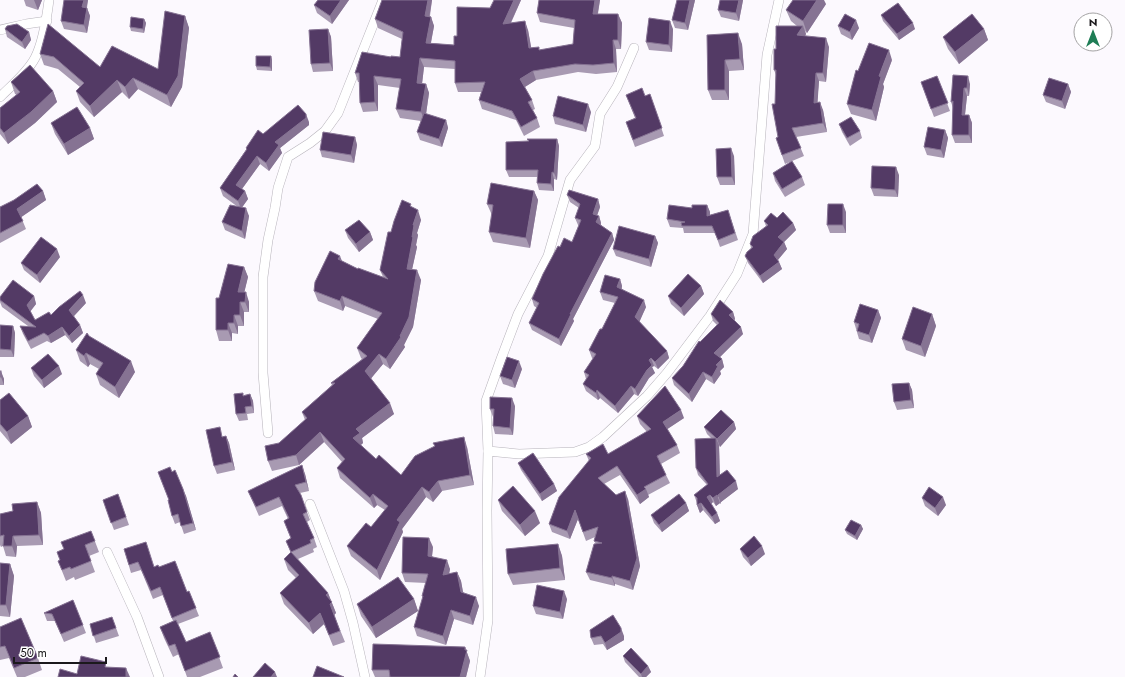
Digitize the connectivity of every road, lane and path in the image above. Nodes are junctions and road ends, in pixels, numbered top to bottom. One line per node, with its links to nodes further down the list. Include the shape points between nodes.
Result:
1 (49, 0): 4 (street)
2 (383, 0): 8 (street, via 338,113 324,131 288,157 278,188 264,277 264,374)
3 (779, 0): 9 (street, via 767,55 753,234 737,274 710,316 668,373 647,396 589,447 575,452 520,454)
4 (47, 21): 5 (street); 7 (street, via 36,56 30,66)
5 (0, 30)
6 (634, 48): 9 (street, via 617,87 600,114 595,146 570,180 548,256 518,314 501,359 486,401)
7 (0, 97)
8 (268, 433)
9 (488, 450): 14 (street, via 488,620)
10 (310, 504): 13 (street, via 344,591)
11 (107, 552): 12 (street, via 137,617)
12 (159, 677)
13 (365, 677)
14 (480, 677)

